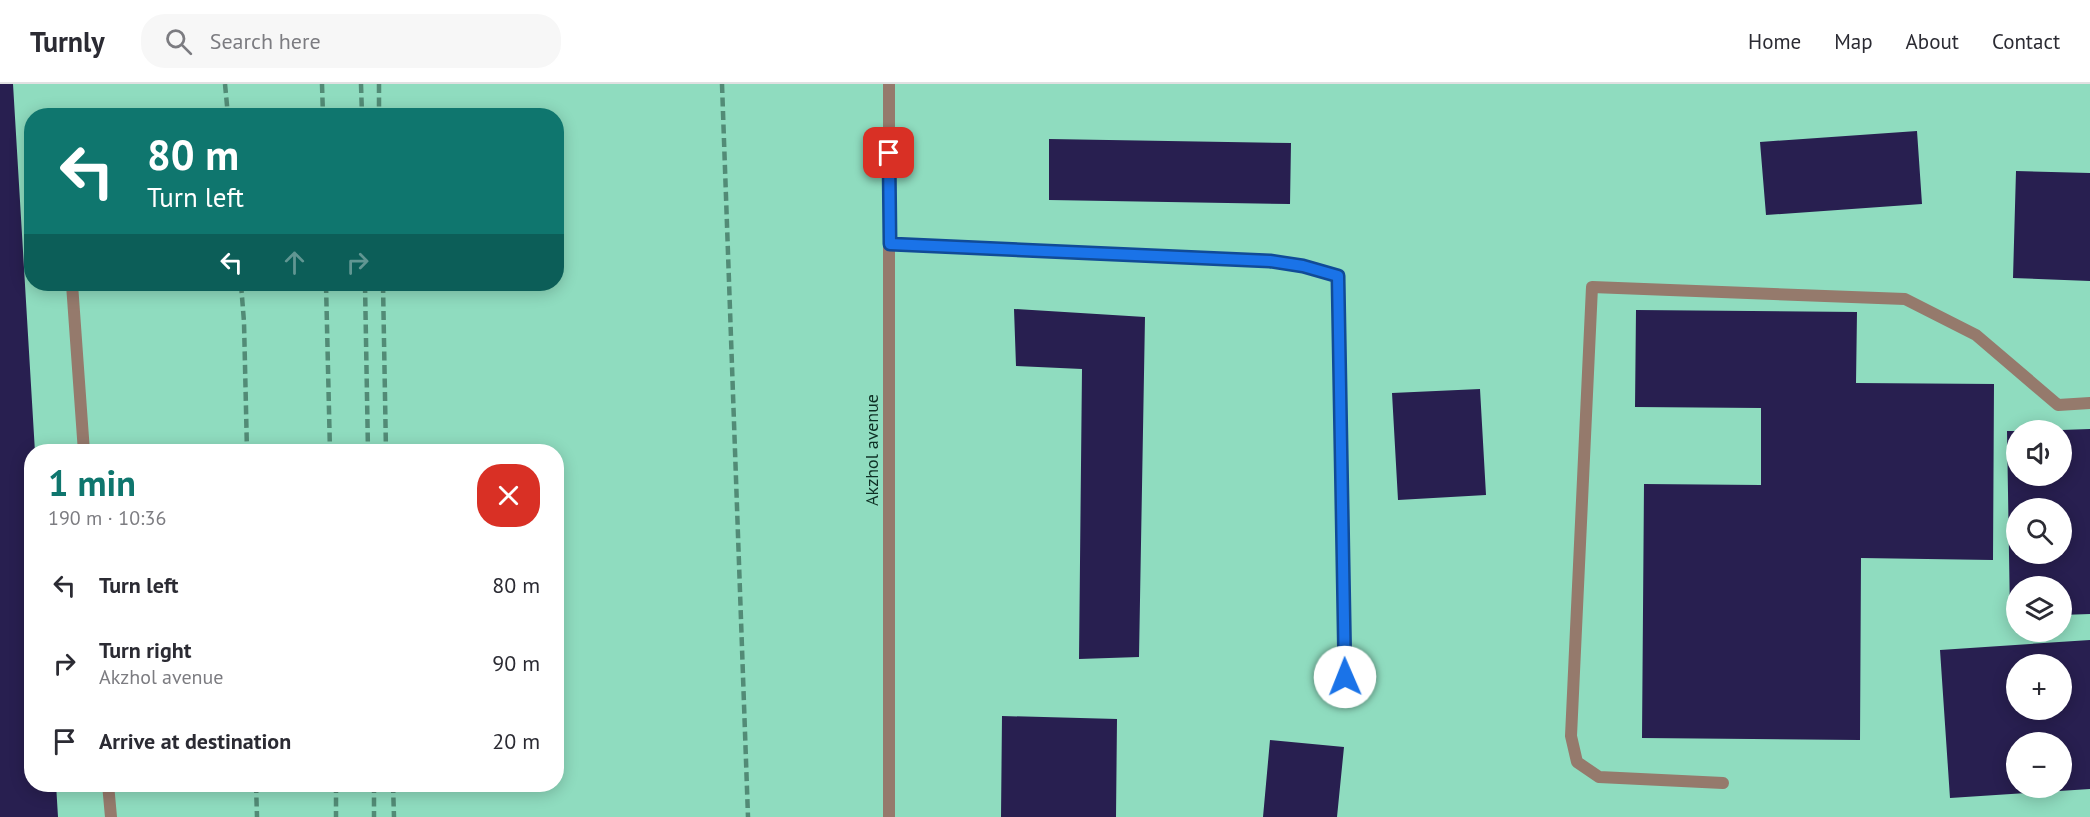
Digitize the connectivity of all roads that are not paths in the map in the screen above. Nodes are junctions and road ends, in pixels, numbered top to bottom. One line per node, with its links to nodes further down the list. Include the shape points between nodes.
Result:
1 (889, 84): 2 (street, Akzhol avenue)
2 (890, 244): 6 (street, via 1270,261 1338,276); 10 (street, Akzhol avenue)
3 (72, 291): 5 (street)
4 (2090, 403): 7 (street, via 2058,405 1976,335 1905,299 1592,287 1571,736 1577,762 1599,777)
5 (83, 444)
6 (1345, 677)
7 (1722, 783)
8 (109, 792): 9 (street)
9 (111, 817)
10 (889, 817)

